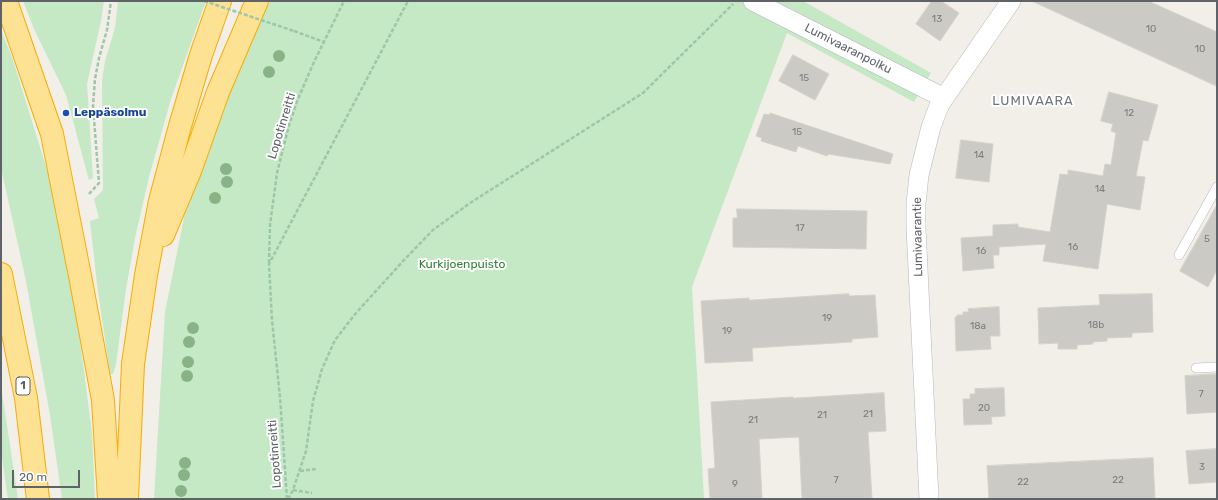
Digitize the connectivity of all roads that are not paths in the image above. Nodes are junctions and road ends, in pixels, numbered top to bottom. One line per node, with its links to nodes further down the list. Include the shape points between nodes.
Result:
1 (6, 1): 14 (highway, via 52,134 103,400)
2 (220, 1): 10 (highway, via 199,62 160,201)
3 (257, 1): 10 (highway)
4 (753, 1): 6 (street, Lumivaaranpolku)
5 (1011, 1): 6 (street, Lumivaarantie)
6 (944, 98): 16 (street, Lumivaarantie, via 931,127 919,175 916,203)
7 (1217, 187): 8 (lane)
8 (1179, 255)
9 (1, 274): 13 (highway, 1, via 26,398)
10 (146, 275): 15 (highway, via 134,364)
11 (1217, 367): 12 (lane)
12 (1196, 368)
13 (38, 499)
14 (109, 499)
15 (127, 499)
16 (929, 499)

